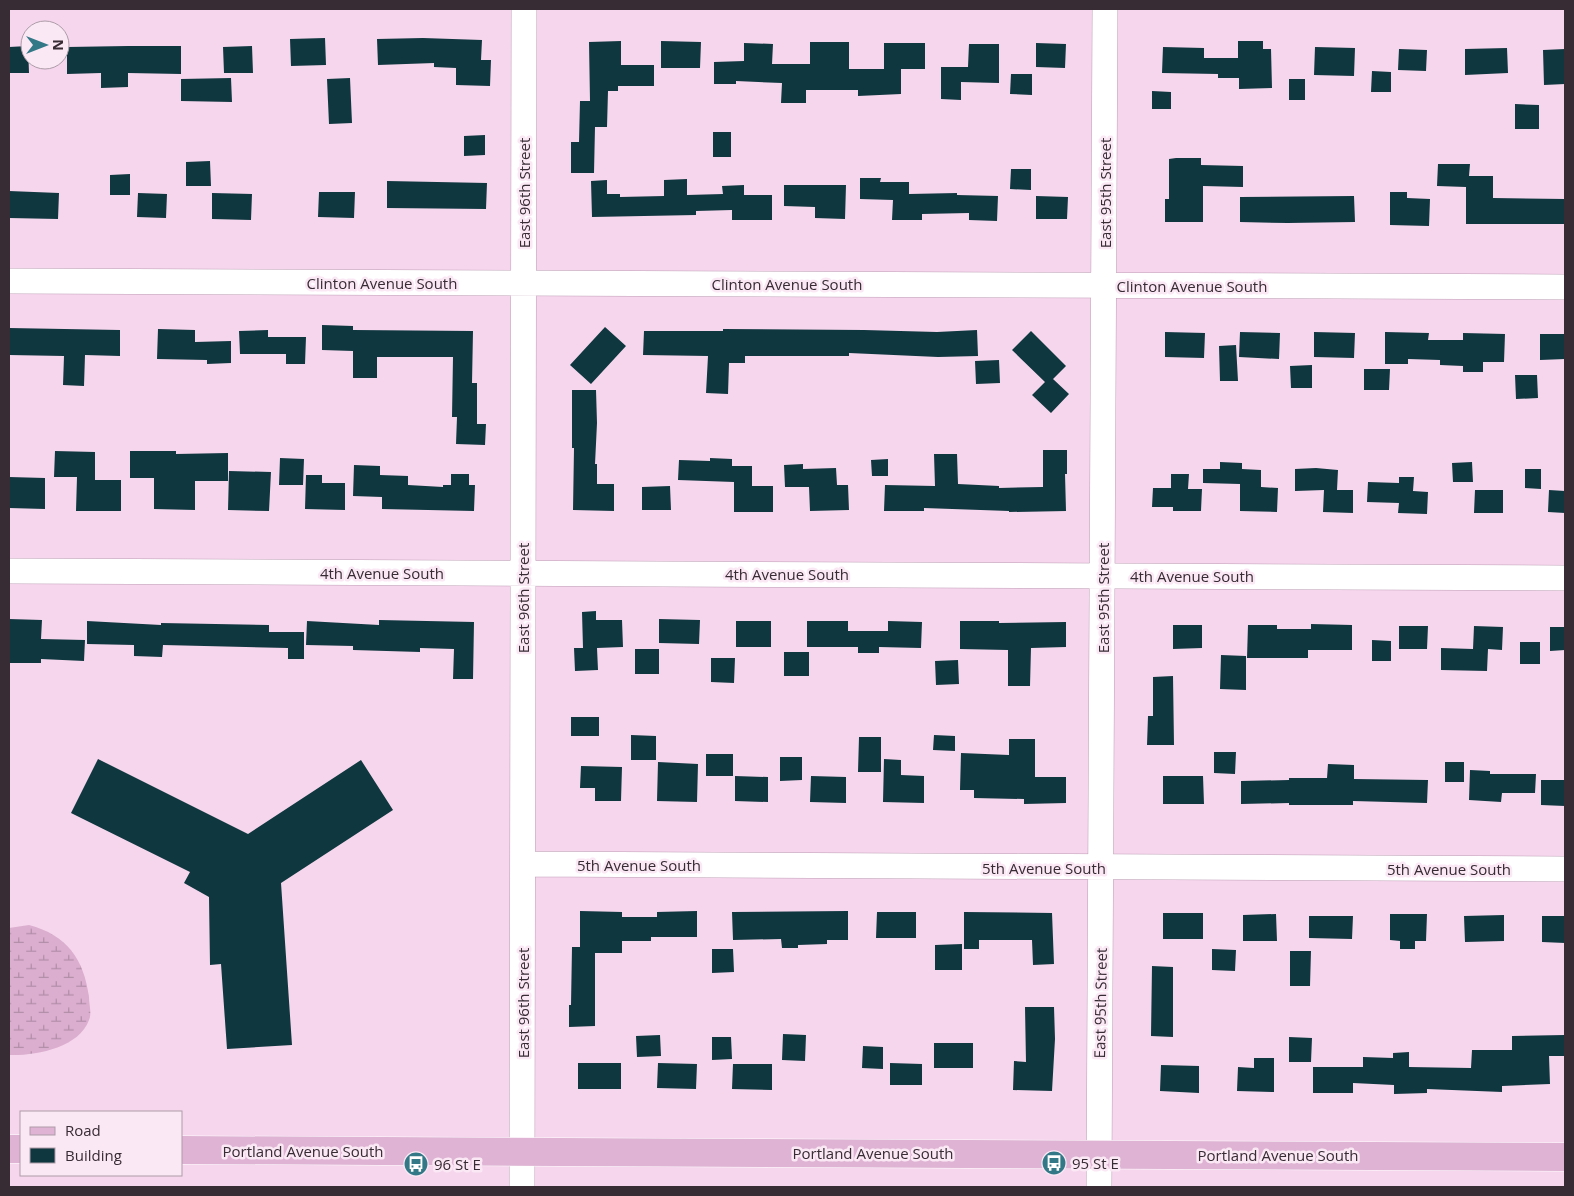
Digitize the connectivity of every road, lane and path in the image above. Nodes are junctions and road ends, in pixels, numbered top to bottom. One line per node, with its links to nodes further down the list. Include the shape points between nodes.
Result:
1 (524, 9): 4 (street, East 96th Street)
2 (1105, 9): 5 (street, East 95th Street)
3 (9, 281): 4 (street, Clinton Avenue South)
4 (523, 284): 5 (street, Clinton Avenue South); 8 (street, East 96th Street)
5 (1104, 285): 6 (street, Clinton Avenue South); 9 (street, East 95th Street)
6 (1565, 287)
7 (9, 571): 8 (street, 4th Avenue South)
8 (523, 573): 9 (street, 4th Avenue South); 11 (street, East 96th Street)
9 (1103, 576): 10 (street, 4th Avenue South); 12 (street, East 95th Street)
10 (1565, 578)
11 (523, 864): 12 (street, 5th Avenue South); 15 (street, East 96th Street)
12 (1102, 868): 13 (street, 5th Avenue South); 16 (street, East 95th Street)
13 (1565, 869)
14 (182, 1150): 15 (main road, Portland Avenue South)
15 (522, 1152): 16 (main road, Portland Avenue South); 18 (street, East 96th Street)
16 (1099, 1154): 17 (main road, Portland Avenue South); 19 (street, East 95th Street)
17 (1565, 1157)
18 (522, 1187)
19 (1099, 1187)

